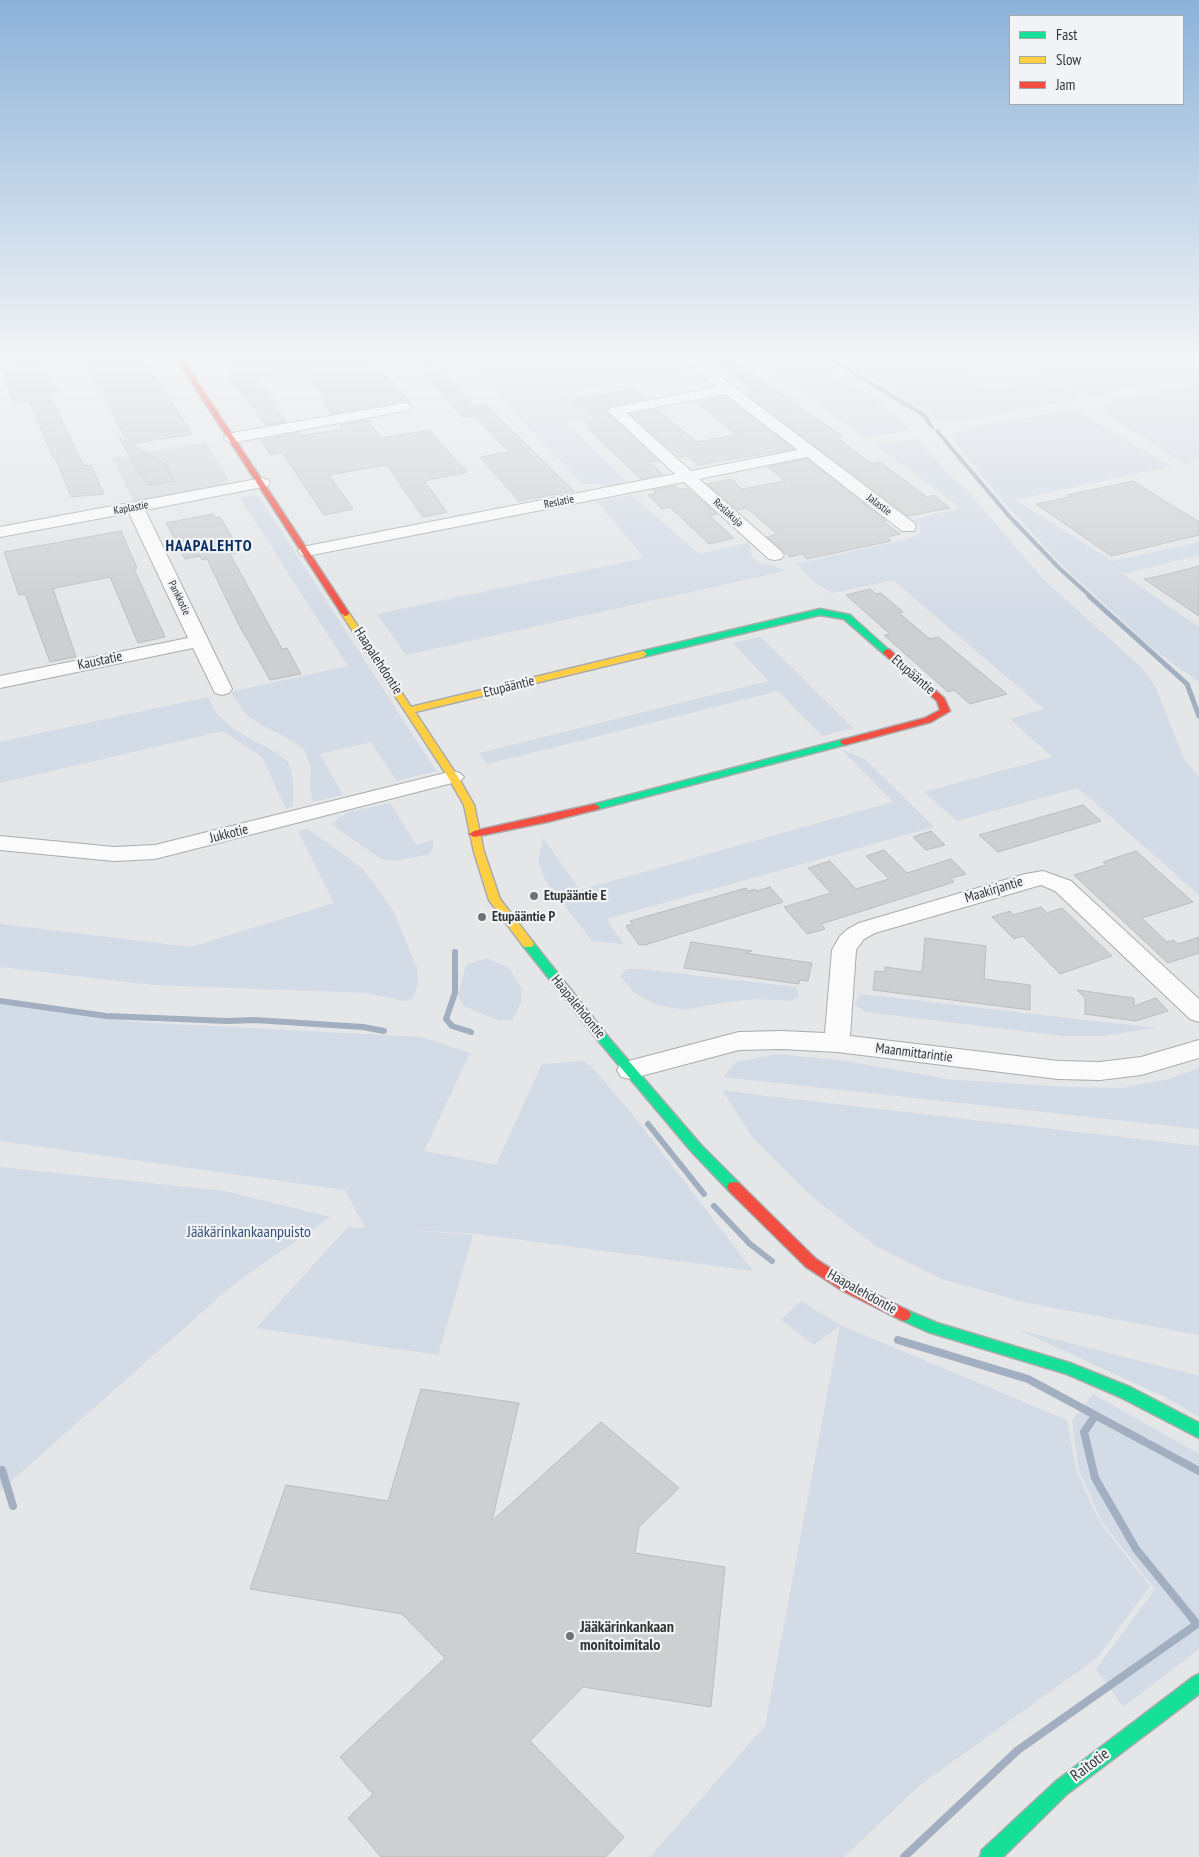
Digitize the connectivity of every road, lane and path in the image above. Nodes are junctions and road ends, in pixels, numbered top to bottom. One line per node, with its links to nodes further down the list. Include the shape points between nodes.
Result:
1 (234, 442): 6 (street, Haapalehdontie)
2 (649, 442): 5 (street, Reslakuja)
3 (797, 442): 4 (street, Jalastie)
4 (810, 452): 5 (street, Reslatie); 8 (street, Jalastie)
5 (688, 477): 10 (street, Reslatie); 11 (street, Reslakuja)
6 (262, 483): 7 (street, Kaplastie); 10 (street, Haapalehdontie)
7 (135, 507): 9 (street, Kaplastie); 12 (street, Pankkotie)
8 (908, 526)
9 (0, 532)
10 (307, 551): 16 (street, Haapalehdontie)
11 (775, 555)
12 (200, 641): 14 (street, Kaustatie); 15 (street, Pankkotie)
13 (0, 662): 14 (street)
14 (3, 681)
15 (222, 689)
16 (410, 710): 17 (street, Haapalehdontie); 18 (street, Etupääntie, via 820,612 846,617 941,700 945,711 928,720 539,821)
17 (453, 777): 18 (street, Haapalehdontie, via 468,805); 19 (street, Jukkotie, via 155,852 114,854)
18 (474, 834): 23 (street, Haapalehdontie, via 495,900)
19 (0, 842)
20 (1199, 1013): 21 (street, Maakirjantie, via 1063,886 1044,878 867,928 856,934 844,950)
21 (837, 1043): 22 (street, Maanmittarintie, via 1058,1070 1100,1071 1141,1066); 23 (street, Maanmittarintie, via 739,1042)
22 (1199, 1049)
23 (630, 1070): 24 (street, Haapalehdontie, via 696,1148 810,1263 887,1308 933,1328 1070,1369 1125,1392)
24 (1199, 1431)
25 (1199, 1682): 26 (street, Raitotie, via 1061,1788)
26 (989, 1857)

